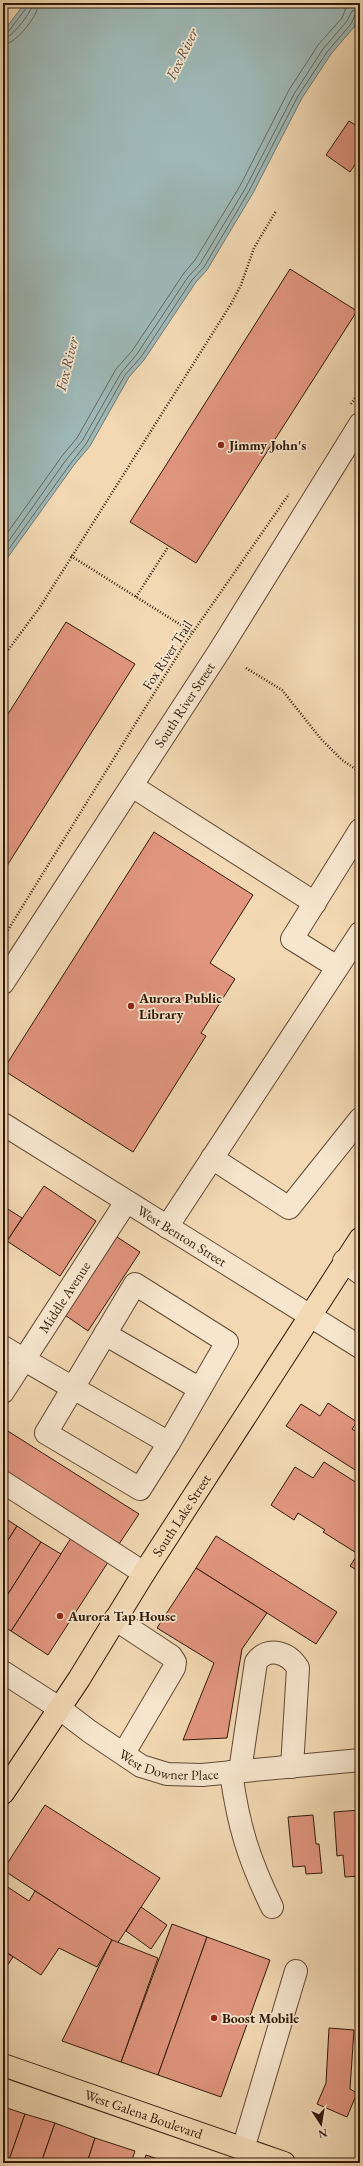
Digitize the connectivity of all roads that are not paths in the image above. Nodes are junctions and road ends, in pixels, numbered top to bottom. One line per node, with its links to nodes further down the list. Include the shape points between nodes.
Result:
1 (353, 417): 2 (street, South River Street, via 220,650)
2 (132, 786): 4 (street); 7 (street, South River Street)
3 (360, 830): 4 (street)
4 (314, 903): 6 (street, via 292,939)
5 (360, 933): 6 (street)
6 (338, 967): 10 (street)
7 (3, 983)
8 (360, 1119): 10 (street, via 289,1208)
9 (3, 1124): 11 (street, West Benton Street)
10 (212, 1158): 12 (street)
11 (126, 1202): 12 (street, West Benton Street); 19 (street, Middle Avenue)
12 (167, 1227): 15 (street, West Benton Street)
13 (360, 1239): 14 (main road, South Lake Street)
14 (352, 1267): 15 (main road, South Lake Street)
15 (310, 1316): 18 (street, West Benton Street); 25 (main road, South Lake Street)
16 (105, 1334): 20 (street); 21 (street); 21 (street, via 135,1284 227,1342)
17 (3, 1347): 19 (street)
18 (360, 1347)
19 (24, 1360): 20 (street); 22 (street, Middle Avenue)
20 (74, 1388): 23 (street); 23 (street, via 46,1433 140,1489)
21 (200, 1389): 23 (street)
22 (3, 1392)
23 (169, 1444)
24 (3, 1482): 25 (street)
25 (144, 1573): 26 (main road, South Lake Street)
26 (115, 1619): 28 (main road, South Lake Street); 29 (street, via 171,1656 175,1662 174,1668)
27 (3, 1672): 28 (street, West Downer Place)
28 (59, 1708): 29 (street, West Downer Place); 33 (main road, South Lake Street)
29 (124, 1753): 32 (street, West Downer Place, via 141,1766 167,1774 202,1775)
30 (360, 1760): 31 (street, West Downer Place)
31 (292, 1767): 32 (street, West Downer Place); 32 (street, via 298,1668 293,1661 272,1651 266,1652 256,1662)
32 (235, 1772): 34 (street, via 235,1802 246,1848)
33 (3, 1793)
34 (272, 1907)
35 (296, 1971): 37 (street)
36 (3, 2065): 37 (main road, West Galena Boulevard)
37 (243, 2148): 38 (main road, West Galena Boulevard)
38 (284, 2163)

